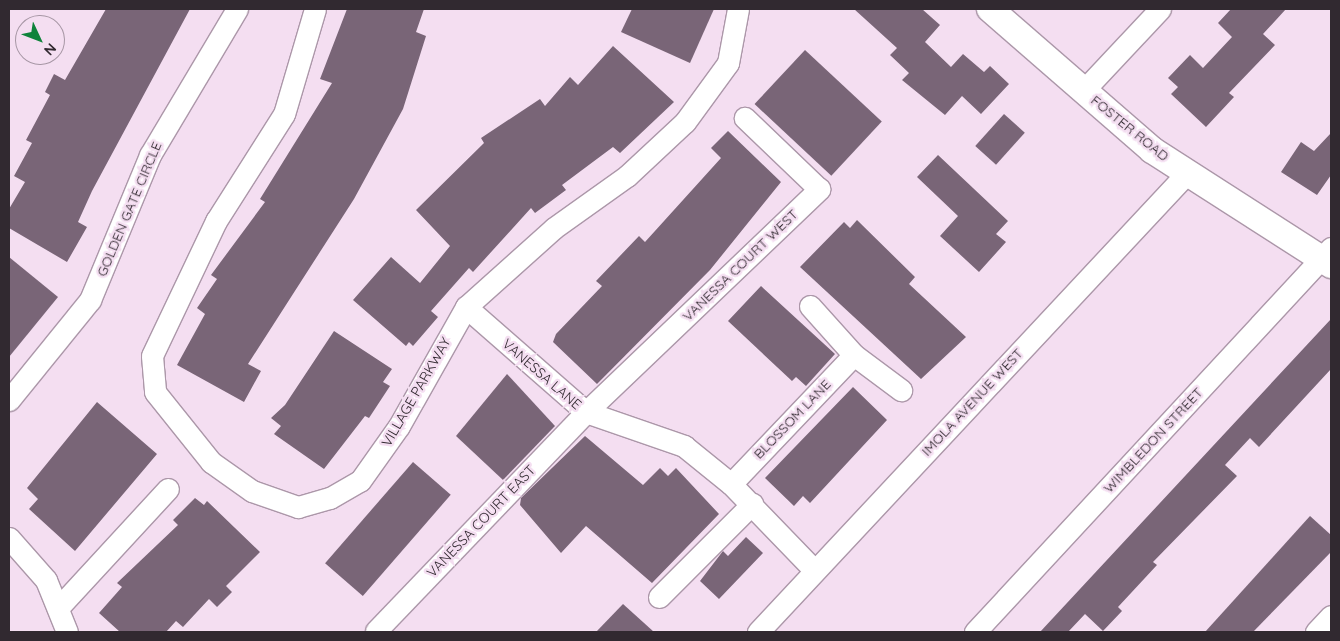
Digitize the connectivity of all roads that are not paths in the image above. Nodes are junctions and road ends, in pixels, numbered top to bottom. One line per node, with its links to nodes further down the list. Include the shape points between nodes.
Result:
1 (237, 9): 14 (street, GOLDEN GATE CIRCLE, via 150,155 90,300)
2 (315, 9): 11 (street, VILLAGE PARKWAY, via 284,114 216,221 152,356 155,392 210,462 252,491 298,507 330,498 360,481 399,426)
3 (738, 9): 11 (street, VILLAGE PARKWAY, via 728,63 685,122 628,176 554,228)
4 (990, 9): 6 (street, FOSTER ROAD)
5 (1160, 9): 6 (street)
6 (1084, 90): 8 (street, FOSTER ROAD, via 1152,150)
7 (745, 118): 15 (street, VANESSA COURT WEST, via 819,189)
8 (1188, 172): 9 (street, FOSTER ROAD); 20 (street, IMOLA AVENUE WEST)
9 (1328, 257): 27 (street, WIMBLEDON STREET)
10 (810, 306): 12 (street)
11 (466, 307): 15 (street, VANESSA LANE)
12 (854, 355): 13 (street); 16 (street, BLOSSOM LANE)
13 (901, 390)
14 (9, 400)
15 (586, 412): 16 (street, VANESSA LANE, via 684,446); 24 (street, VANESSA COURT EAST)
16 (731, 484): 18 (street, VANESSA LANE)
17 (168, 489): 22 (street)
18 (752, 504): 20 (street, VANESSA LANE); 21 (street)
19 (9, 538): 22 (street, via 46,580)
20 (814, 570): 26 (street, IMOLA AVENUE WEST)
21 (659, 597)
22 (58, 608): 25 (street)
23 (1331, 616): 28 (street)
24 (376, 631)
25 (67, 632)
26 (758, 632)
27 (975, 632)
28 (1316, 632)

